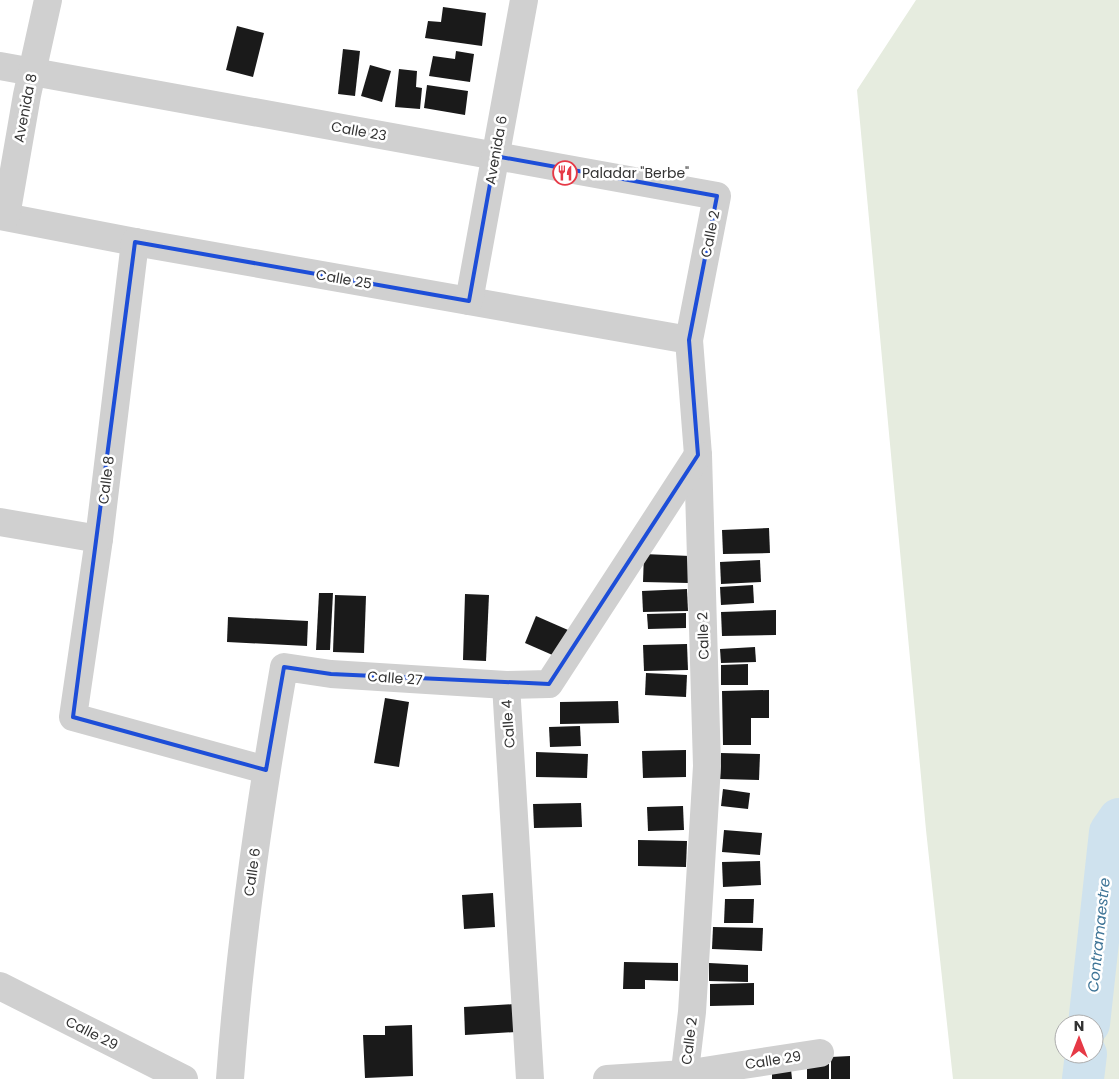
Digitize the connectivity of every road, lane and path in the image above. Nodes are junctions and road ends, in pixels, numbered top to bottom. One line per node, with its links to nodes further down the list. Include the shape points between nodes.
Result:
1 (48, 0): 4 (street, Avenida 8)
2 (524, 0): 6 (street, Avenida 6)
3 (0, 66): 4 (street, Calle 23)
4 (29, 84): 5 (street); 6 (street, Calle 23); 8 (street, Avenida 8)
5 (0, 134)
6 (495, 156): 7 (street, Calle 23); 10 (street, Avenida 6)
7 (717, 196): 11 (street, Calle 2)
8 (3, 216): 9 (street, Calle 25)
9 (135, 242): 10 (street, Calle 25); 14 (street, Calle 8)
10 (469, 301): 11 (street, Calle 25)
11 (689, 340): 12 (street, Calle 2)
12 (698, 455): 16 (street, Calle 4, via 549,684); 20 (street, Calle 2, via 707,766 692,1012)
13 (0, 522): 14 (street)
14 (99, 539): 17 (street, Calle 8, via 73,717)
15 (284, 667): 16 (street, Calle 27, via 331,674); 17 (street, Calle 6)
16 (506, 685): 23 (street, Calle 4)
17 (266, 770): 22 (street, Calle 6, via 236,998)
18 (0, 986): 21 (street, Calle 29)
19 (820, 1053): 20 (street, Calle 29)
20 (684, 1076): 24 (street, Calle 29)
21 (184, 1079)
22 (230, 1079)
23 (530, 1079)
24 (607, 1079)

